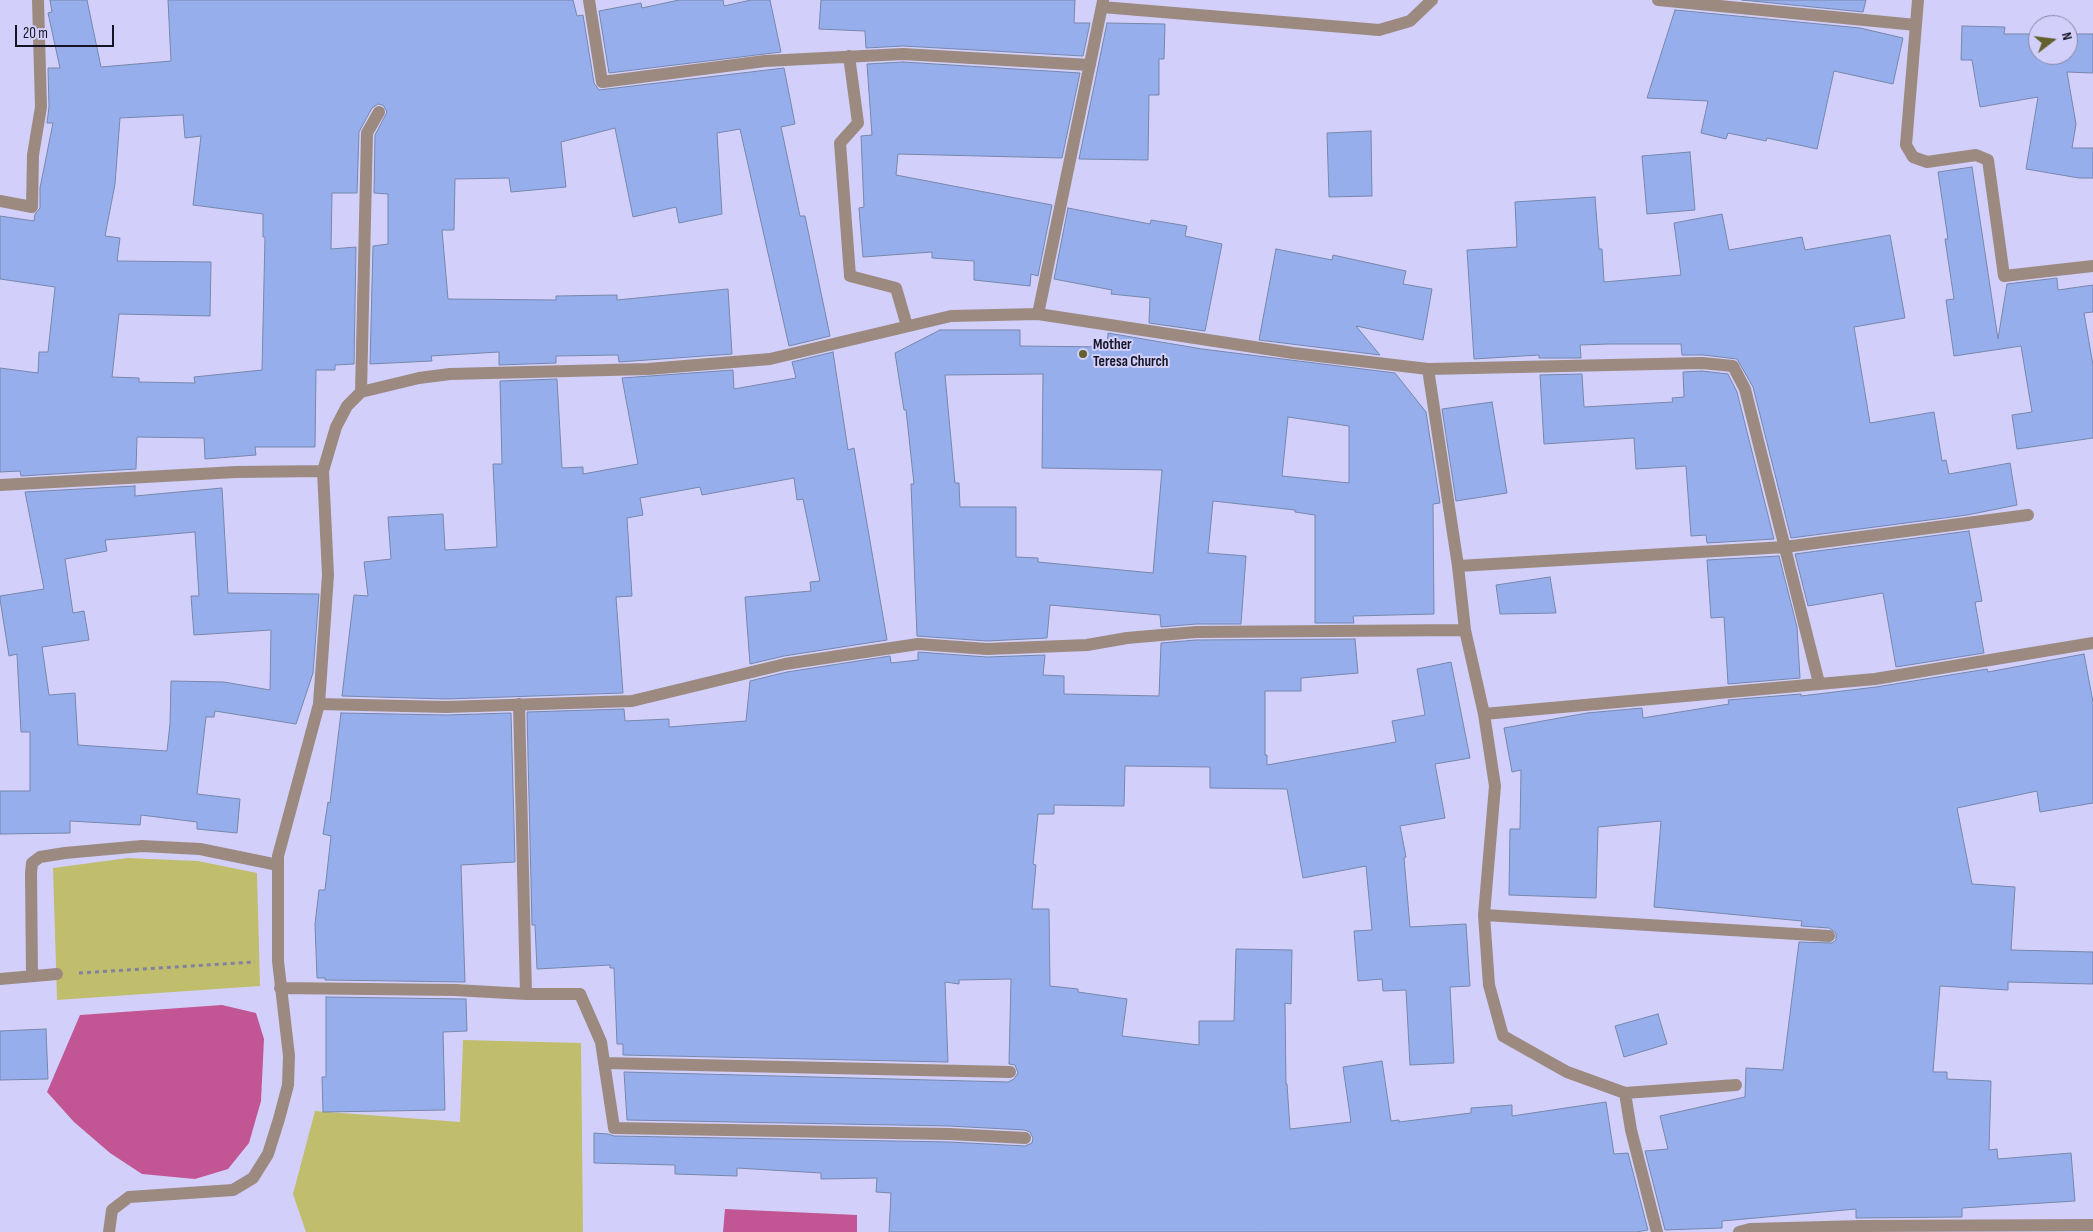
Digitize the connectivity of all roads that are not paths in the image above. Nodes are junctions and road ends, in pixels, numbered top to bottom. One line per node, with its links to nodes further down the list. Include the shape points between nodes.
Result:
1 (38, 0): 12 (street, via 41,107 33,156 32,207)
2 (590, 0): 9 (street, via 602,82 765,61)
3 (1432, 0): 7 (street, via 1410,20 1379,30)
4 (1658, 0): 6 (street)
5 (1918, 0): 8 (street)
6 (1675, 1): 8 (street)
7 (1103, 4): 10 (street)
8 (1916, 25): 13 (street, via 1906,145 1913,157 1927,162 1976,155 1988,160 2004,276)
9 (849, 56): 10 (street, via 903,54); 15 (street, via 858,123 840,143 850,276 896,288)
10 (1090, 65): 14 (street)
11 (379, 112): 17 (street, via 367,134)
12 (0, 201)
13 (2093, 266)
14 (1038, 314): 15 (street, via 951,316); 16 (street, via 1293,353)
15 (908, 326): 17 (street, via 770,359 648,369 450,374)
16 (1428, 369): 21 (street, via 1702,363 1733,366 1745,388); 22 (street)
17 (361, 392): 18 (street, via 347,406 336,428)
18 (323, 471): 19 (street, via 236,472); 26 (street, via 328,575)
19 (0, 485)
20 (2028, 515): 21 (street)
21 (1785, 547): 22 (street); 25 (street)
22 (1458, 566): 23 (street)
23 (1465, 630): 27 (street, via 1196,632 1087,645 987,649 918,644 785,664 632,701); 28 (street)
24 (2093, 643): 25 (street, via 1875,679)
25 (1819, 683): 28 (street)
26 (319, 704): 27 (street, via 446,707); 29 (street)
27 (519, 704): 36 (street)
28 (1484, 714): 30 (street, via 1495,786)
29 (278, 865): 33 (street, via 200,850 142,846 40,857 32,863 31,873); 35 (street)
30 (1484, 916): 31 (street); 40 (street, via 1489,985 1503,1036 1567,1072)
31 (1829, 936)
32 (56, 974): 33 (street)
33 (32, 976): 34 (street)
34 (0, 979)
35 (280, 988): 36 (street); 44 (street, via 289,1056 288,1086 268,1154 253,1178 233,1190 129,1197 112,1210)
36 (526, 994): 37 (street, via 580,994 601,1042)
37 (604, 1063): 38 (street); 41 (street, via 614,1128)
38 (1010, 1072)
39 (1736, 1085): 40 (street)
40 (1625, 1093): 45 (street)
41 (1025, 1138)
42 (2093, 1224): 43 (street)
43 (1863, 1229): 46 (street, via 1750,1229)
44 (109, 1232)
45 (1657, 1232)
46 (1739, 1232)

